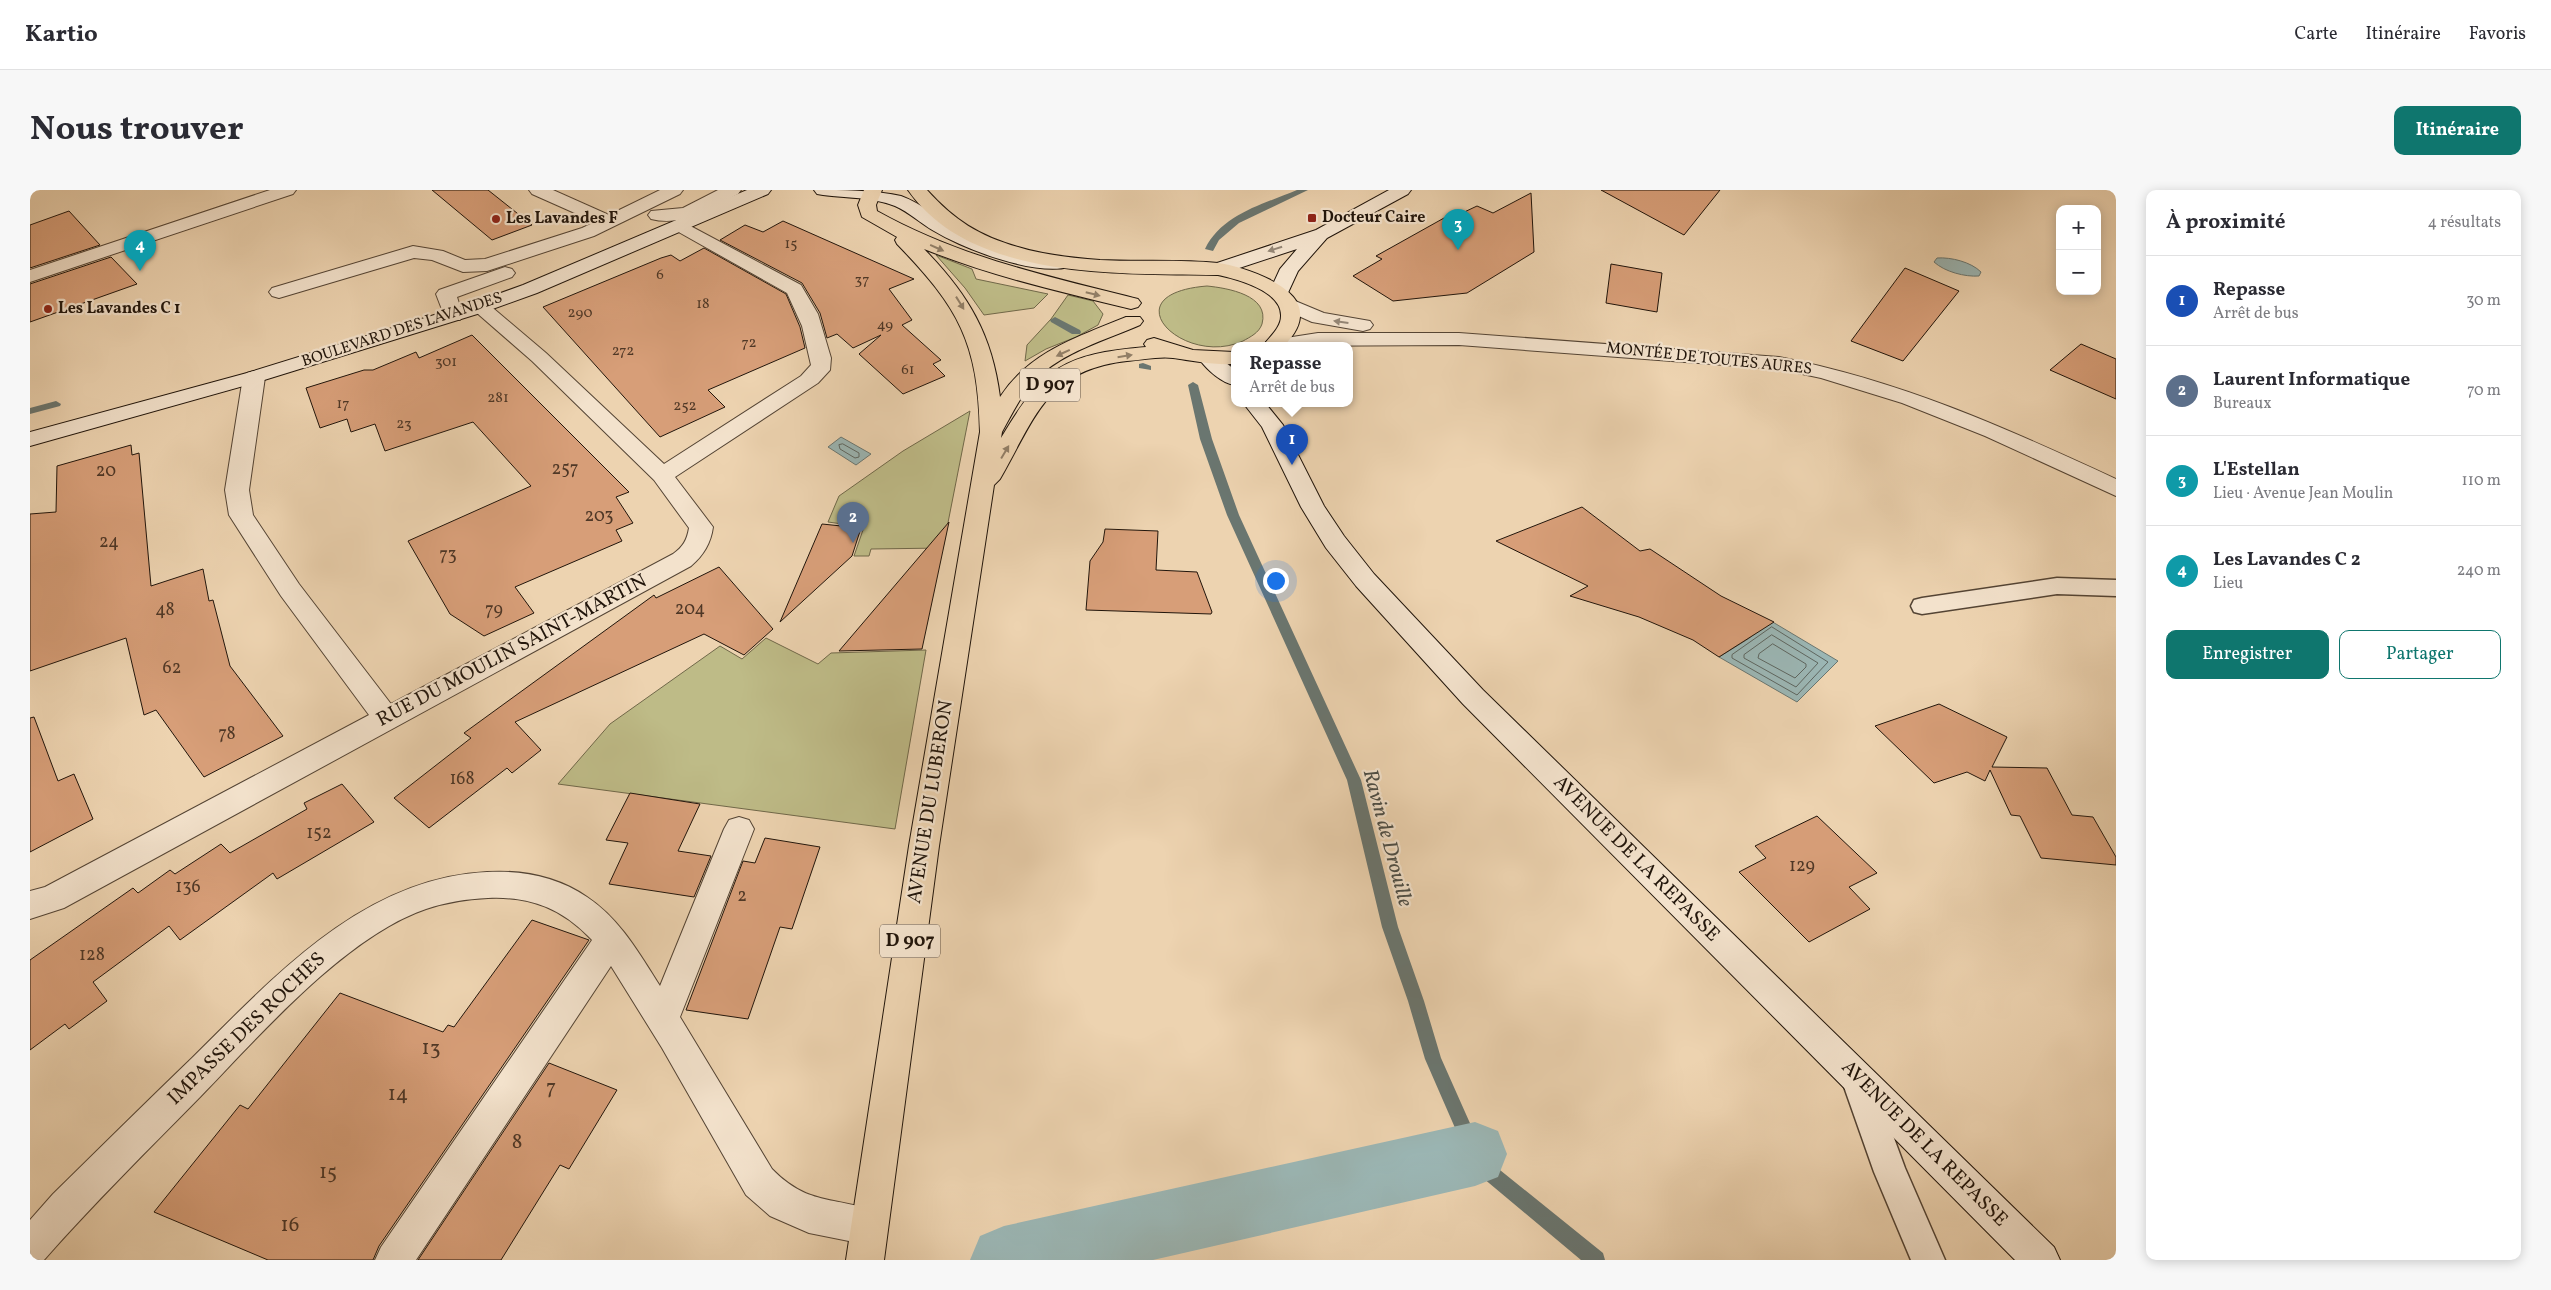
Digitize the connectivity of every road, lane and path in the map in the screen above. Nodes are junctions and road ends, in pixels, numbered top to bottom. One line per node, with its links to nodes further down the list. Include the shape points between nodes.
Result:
1 (287, 190): 18 (street)
2 (538, 190): 12 (street)
3 (674, 190): 12 (street)
4 (732, 190): 23 (street, via 687,212 654,215 548,259 446,294)
5 (762, 190): 13 (street, BOULEVARD DES LAVANDES)
6 (815, 190): 11 (street)
7 (823, 190): 10 (street)
8 (917, 190): 16 (main road, via 934,211 981,240)
9 (1402, 190): 15 (street)
10 (872, 193): 11 (main road, via 867,205); 16 (street, via 903,203 983,250 1015,259)
11 (868, 214): 14 (main road)
12 (611, 222): 19 (street, via 487,265 463,266 436,255 413,252)
13 (681, 226): 22 (street, BOULEVARD DES LAVANDES); 36 (street, via 794,289 804,302 820,353 821,367 814,377)
14 (893, 228): 21 (main road, one-way to 21, via 980,266); 34 (main road, one-way to 34, via 940,276 973,325 990,383)
15 (1322, 234): 17 (street, one-way to 17); 20 (street, via 1284,275)
16 (1063, 263): 17 (main road)
17 (1210, 269): 20 (main road, via 1241,273 1263,281); 21 (main road, AVENUE DU LUBERON, via 1178,271 1156,278)
18 (30, 276)
19 (279, 292)
20 (1284, 298): 24 (street, MONTÉE DE TOUTES AURES, one-way to 20, via 1327,320); 25 (main road, via 1292,319 1287,333)
21 (1138, 299): 27 (main road, via 1141,334); 34 (main road, AVENUE DU LUBERON, one-way to 34, via 1107,333 1034,369 1019,386)
22 (480, 307): 23 (street, BOULEVARD DES LAVANDES); 36 (street, RUE DU MOULIN SAINT-MARTIN, via 539,357)
23 (453, 316): 30 (street, BOULEVARD DES LAVANDES)
24 (1459, 339): 26 (street, MONTÉE DE TOUTES AURES, via 1318,339); 37 (street, MONTÉE DE TOUTES AURES, via 1755,360 1826,371 1929,404)
25 (1277, 342)
26 (1299, 342)
27 (1171, 352): 29 (main road); 38 (main road, AVENUE DU LUBERON / D 907, one-way to 27, via 1026,417 1061,374 1095,361)
28 (1231, 358): 29 (main road)
29 (1210, 360): 31 (street)
30 (254, 377): 35 (street, BOULEVARD DES LAVANDES); 41 (street, via 237,490 241,515 285,583)
31 (1231, 377)
32 (1259, 407): 33 (street, AVENUE DE LA REPASSE)
33 (1271, 415): 46 (street, AVENUE DE LA REPASSE, via 1313,506 1334,542 1365,580 1473,697)
34 (991, 432): 38 (main road, AVENUE DU LUBERON / D 907)
35 (30, 439)
36 (662, 476): 41 (street, RUE DU MOULIN SAINT-MARTIN, via 701,527 700,537 689,556)
37 (2116, 488)
38 (980, 494): 47 (main road, AVENUE DU LUBERON / D 907, via 922,856)
39 (2116, 588): 40 (lane, via 2057,586)
40 (1922, 606)
41 (386, 719): 43 (street, RUE DU MOULIN SAINT-MARTIN, via 71,888)
42 (739, 829): 45 (street)
43 (30, 905)
44 (612, 938): 45 (street, IMPASSE DES ROCHES); 48 (street, IMPASSE DES ROCHES, via 584,912 560,896 517,884 444,889 382,916 332,947 295,978 66,1207); 49 (street)
45 (663, 1019): 47 (street, IMPASSE DES ROCHES, via 759,1182 770,1195 783,1205 819,1218)
46 (1856, 1078): 51 (lane, via 1890,1172); 52 (street, AVENUE DE LA REPASSE)
47 (869, 1226): 50 (main road, AVENUE DU LUBERON / D 907)
48 (30, 1248)
49 (394, 1260)
50 (865, 1260)
51 (1928, 1260)
52 (2041, 1260)

